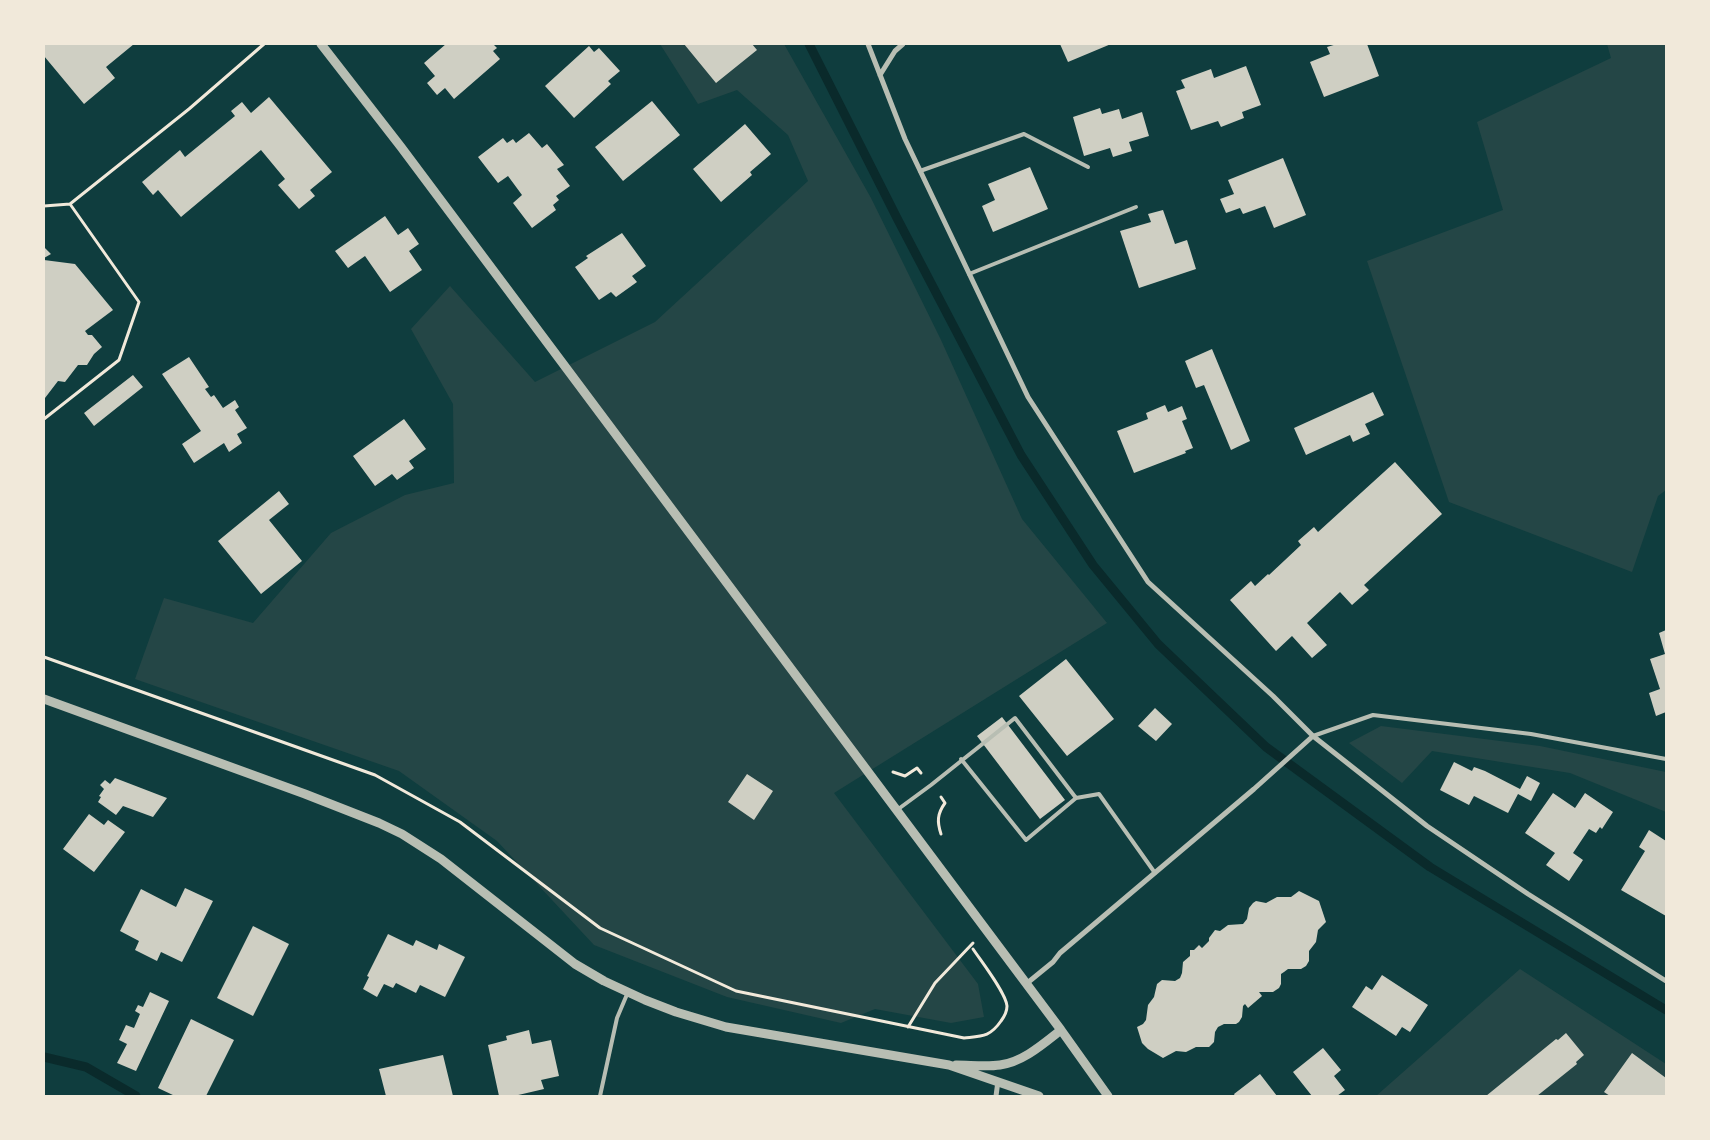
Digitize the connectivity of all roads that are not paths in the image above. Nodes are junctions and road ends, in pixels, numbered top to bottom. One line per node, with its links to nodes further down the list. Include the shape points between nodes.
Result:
1 (321, 44): 14 (street)
2 (868, 44): 4 (street)
3 (903, 44): 4 (street)
4 (880, 75): 6 (street)
5 (1088, 167): 6 (lane, via 1024,134)
6 (920, 172): 8 (street)
7 (1136, 206): 8 (lane)
8 (969, 274): 10 (street, via 1028,397 1148,582)
9 (44, 699): 18 (street, via 379,823 448,864 575,964)
10 (1313, 736): 12 (lane, via 1374,715 1531,734); 15 (street); 16 (street, via 1426,826)
11 (961, 759): 13 (lane, via 1015,718); 13 (lane, via 1026,840); 14 (lane)
12 (1666, 759)
13 (1076, 798): 15 (lane, via 1099,794)
14 (896, 810): 17 (street)
15 (1155, 873): 17 (street)
16 (1666, 981)
17 (1026, 984): 19 (street)
18 (628, 992): 20 (street, via 668,1009 726,1026); 22 (lane, via 617,1018)
19 (1061, 1030): 20 (street, via 1010,1063 998,1066); 25 (street)
20 (949, 1065): 21 (street)
21 (998, 1081): 23 (street); 24 (street)
22 (600, 1096)
23 (996, 1096)
24 (1039, 1096)
25 (1108, 1096)

